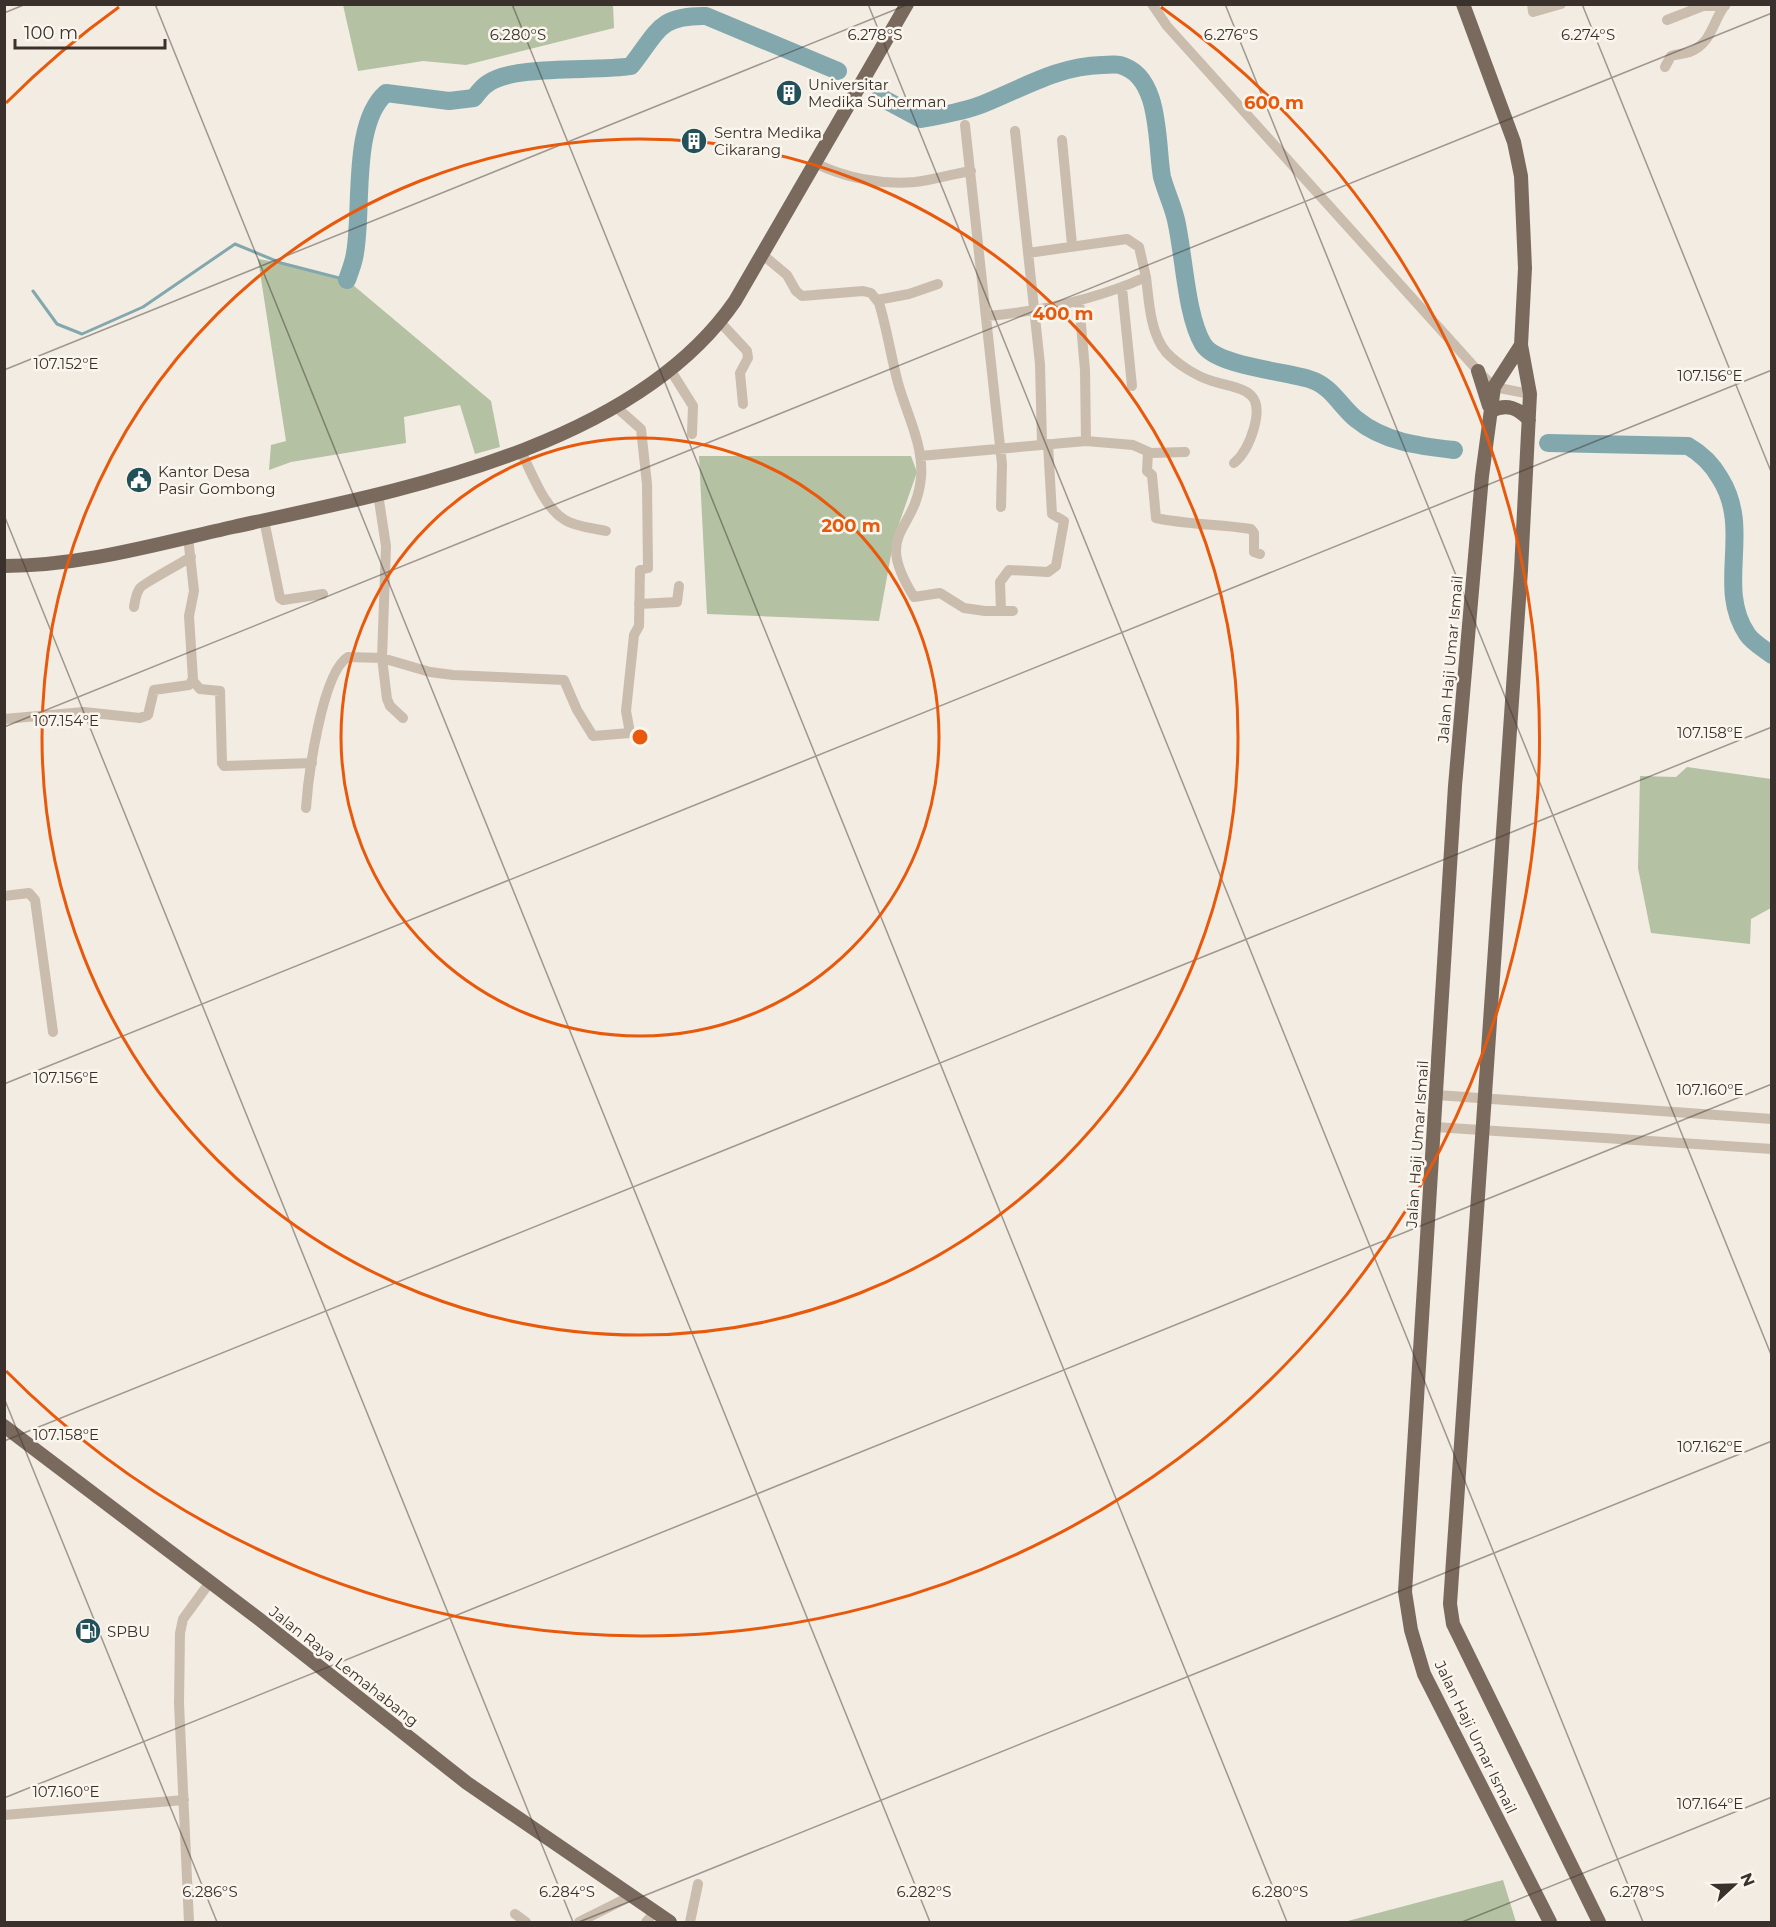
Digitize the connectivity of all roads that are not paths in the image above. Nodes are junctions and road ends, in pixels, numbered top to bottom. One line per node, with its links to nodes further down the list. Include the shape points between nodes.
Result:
1 (907, 4): 12 (main road)
2 (1152, 4): 27 (street, via 1167,26)
3 (1463, 4): 25 (main road, Jalan Haji Umar Ismail, via 1507,120 1521,177 1525,268)
4 (1532, 4): 5 (street, via 1533,12)
5 (1561, 4)
6 (1726, 5): 7 (street, via 1703,6); 8 (street, via 1707,40 1691,51 1671,56)
7 (1666, 20)
8 (1665, 67)
9 (965, 125): 13 (street)
10 (1015, 131): 15 (street)
11 (1062, 140): 14 (street)
12 (815, 163): 13 (street, via 837,174 889,182 916,182); 16 (main road)
13 (970, 171): 23 (street)
14 (1072, 245): 15 (street); 17 (street, via 1127,239 1138,248)
15 (1028, 253): 22 (street)
16 (763, 255): 20 (street, via 787,275 802,296 863,291); 24 (main road)
17 (1146, 277): 19 (street); 43 (street, via 1156,336 1167,354 1199,376 1243,389 1254,398 1257,414 1253,433)
18 (938, 284): 20 (street)
19 (1122, 288): 21 (street); 28 (street)
20 (877, 300): 42 (street)
21 (1079, 302): 22 (street); 36 (street)
22 (1034, 312): 23 (street); 37 (street)
23 (987, 316): 38 (street)
24 (720, 322): 26 (main road); 31 (street, via 747,351 748,358 740,373)
25 (1521, 345): 29 (main road, Jalan Haji Umar Ismail); 30 (main road, Jalan Haji Umar Ismail)
26 (671, 370): 32 (main road); 35 (street, via 693,406)
27 (1478, 371): 29 (street); 33 (main road)
28 (1132, 386)
29 (1494, 387): 30 (street); 33 (main road, Jalan Haji Umar Ismail)
30 (1530, 394): 34 (main road, Jalan Haji Umar Ismail)
31 (743, 404)
32 (615, 406): 39 (main road); 54 (street, via 639,426 643,437 648,568 640,570)
33 (1490, 416): 34 (main road, via 1502,407 1514,408); 66 (main road, Jalan Haji Umar Ismail, via 1455,786)
34 (1529, 423): 67 (main road, Jalan Haji Umar Ismail)
35 (692, 434)
36 (1086, 441): 37 (street); 40 (street, via 1133,445)
37 (1045, 444): 38 (street); 56 (street, via 1052,514 1064,521 1056,566 1048,572 1009,570 1000,582)
38 (998, 449): 42 (street); 45 (street)
39 (520, 450): 44 (main road); 47 (street, via 550,507 567,521)
40 (1148, 452): 41 (street); 49 (street, via 1156,518 1251,529 1254,552)
41 (1185, 452)
42 (920, 456): 56 (street, via 920,487 896,545 895,561 902,578 914,597 940,593 964,608)
43 (1234, 463)
44 (378, 495): 46 (main road); 58 (street, via 386,546)
45 (1002, 507)
46 (264, 520): 48 (main road); 53 (street, via 280,598)
47 (606, 531)
48 (188, 537): 50 (street); 51 (main road, via 80,560)
49 (1260, 555)
50 (191, 556): 55 (street, via 144,583); 59 (street)
51 (4, 566)
52 (680, 586): 54 (street, via 677,602)
53 (323, 594)
54 (639, 604): 58 (street, via 626,711 630,733 593,736 564,680 453,675)
55 (134, 607)
56 (1001, 611): 57 (street)
57 (1013, 611)
58 (382, 658): 60 (street, via 387,699); 62 (street, via 348,657 336,668 327,691)
59 (193, 681): 61 (street, via 182,687 154,690 148,715 140,718 84,712); 62 (street, via 200,689 220,692 224,766)
60 (403, 718)
61 (4, 719)
62 (312, 763): 63 (street)
63 (306, 808)
64 (4, 896): 65 (street, via 29,893 34,900)
65 (52, 1032)
66 (1437, 1095): 67 (street); 69 (main road, Jalan Haji Umar Ismail)
67 (1484, 1098): 68 (street); 70 (main road, Jalan Haji Umar Ismail)
68 (1772, 1119)
69 (1435, 1127): 70 (street); 85 (main road, Jalan Haji Umar Ismail, via 1405,1592 1424,1674)
70 (1482, 1130): 71 (street); 86 (main road, Jalan Haji Umar Ismail, via 1450,1604 1453,1624)
71 (1772, 1149)
72 (4, 1426): 73 (main road, Jalan Raya Lemahabang)
73 (210, 1582): 74 (street, via 183,1619 180,1633); 77 (main road, Jalan Raya Lemahabang, via 467,1783)
74 (184, 1800): 75 (street); 80 (street)
75 (4, 1815)
76 (698, 1884): 84 (street)
77 (632, 1896): 79 (main road, Jalan Raya Lemahabang); 82 (street)
78 (514, 1914): 81 (street)
79 (651, 1917): 83 (main road, Jalan Raya Lemahabang)
80 (189, 1923)
81 (526, 1923)
82 (579, 1923)
83 (670, 1923)
84 (690, 1923)
85 (1550, 1923)
86 (1599, 1923)

